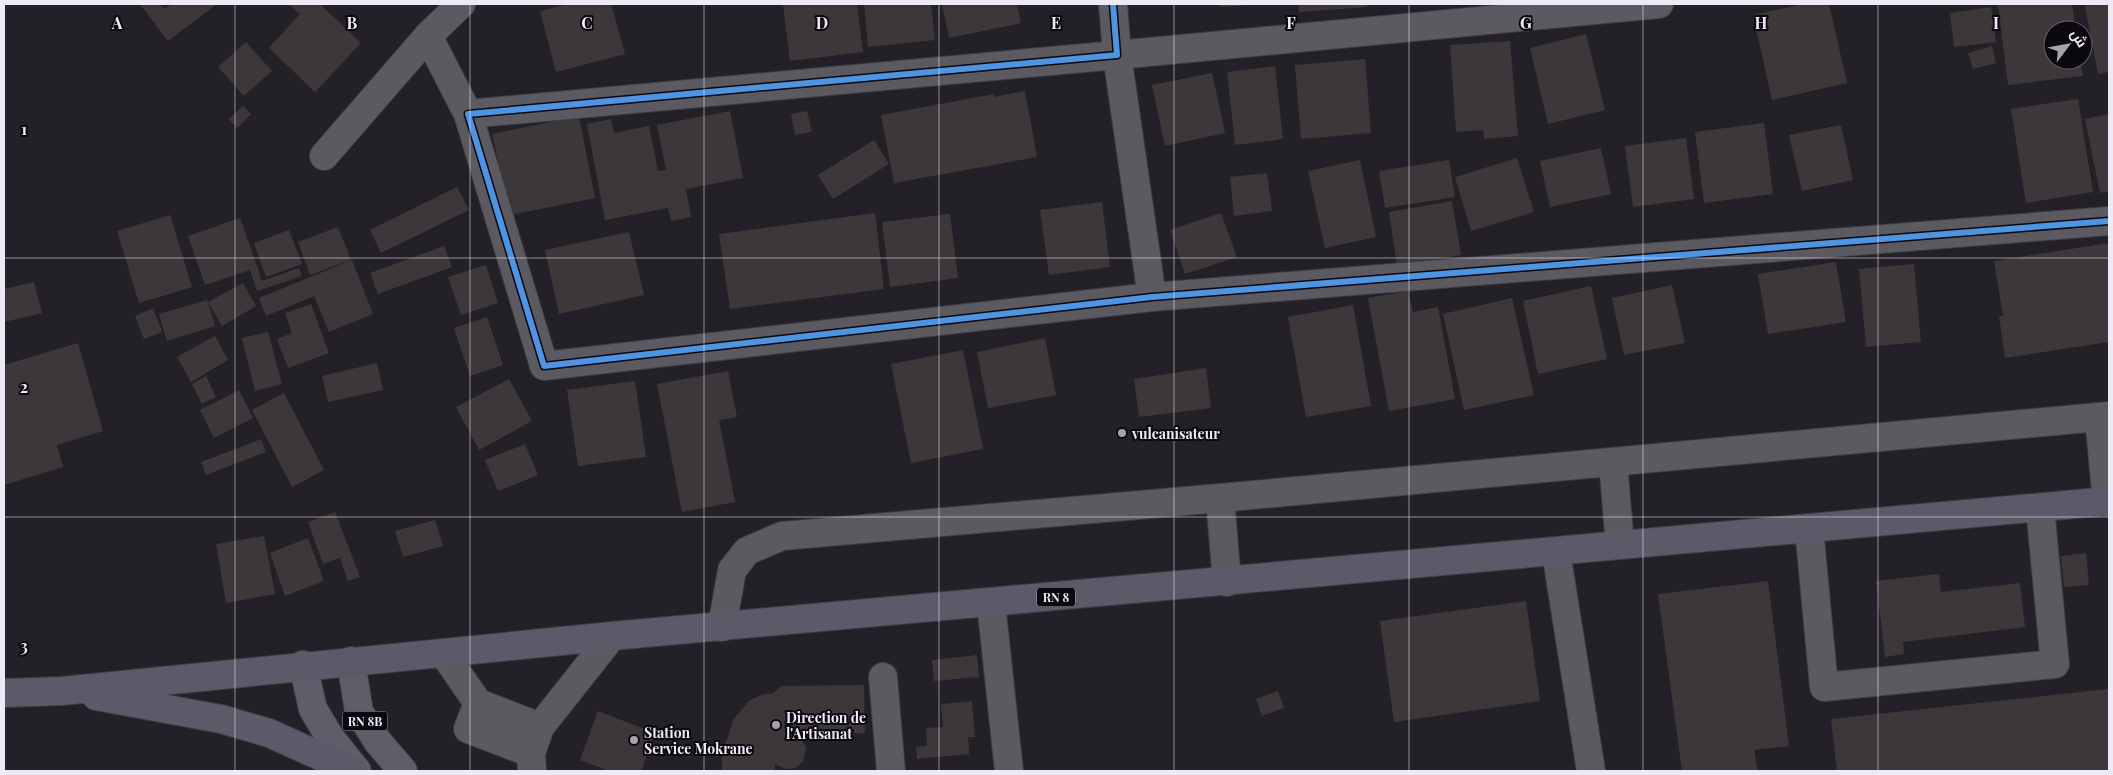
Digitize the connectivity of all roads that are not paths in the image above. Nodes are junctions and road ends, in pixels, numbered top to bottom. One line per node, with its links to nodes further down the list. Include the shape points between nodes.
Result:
1 (461, 4): 4 (street)
2 (1113, 4): 5 (street)
3 (1659, 4): 5 (street)
4 (428, 36): 6 (street); 7 (street)
5 (1117, 55): 6 (street); 9 (street)
6 (468, 114): 9 (street, via 544,366)
7 (324, 156)
8 (2109, 221): 9 (street)
9 (1152, 297)
10 (2104, 416): 11 (street); 13 (street)
11 (1613, 462): 12 (street); 16 (street)
12 (1220, 498): 18 (street); 20 (street, via 782,536 747,551 732,570)
13 (2108, 501): 14 (highway, RN 8)
14 (2040, 508): 15 (highway, RN 8); 15 (street, via 2055,664 1824,687)
15 (1809, 528): 16 (highway, RN 8)
16 (1620, 545): 17 (highway, RN 8)
17 (1556, 552): 18 (highway, RN 8); 35 (street)
18 (1227, 582): 19 (highway, RN 8)
19 (991, 603): 20 (highway, RN 8); 34 (street)
20 (722, 627): 21 (highway, RN 8)
21 (612, 636): 22 (highway, RN 8); 29 (street)
22 (444, 654): 23 (highway, RN 8); 28 (street)
23 (351, 661): 24 (highway, RN 8); 32 (main road, RN 8B, via 359,712 378,742)
24 (303, 666): 26 (highway, RN 8); 31 (main road, RN 8B, via 313,709)
25 (883, 677): 33 (street)
26 (62, 691): 27 (highway, RN 8); 31 (highway, via 221,719 269,733)
27 (4, 693)
28 (478, 703): 29 (street); 30 (street, via 468,729)
29 (540, 727): 30 (street)
30 (532, 762)
31 (355, 771)
32 (403, 771)
33 (892, 771)
34 (1009, 771)
35 (1591, 771)

